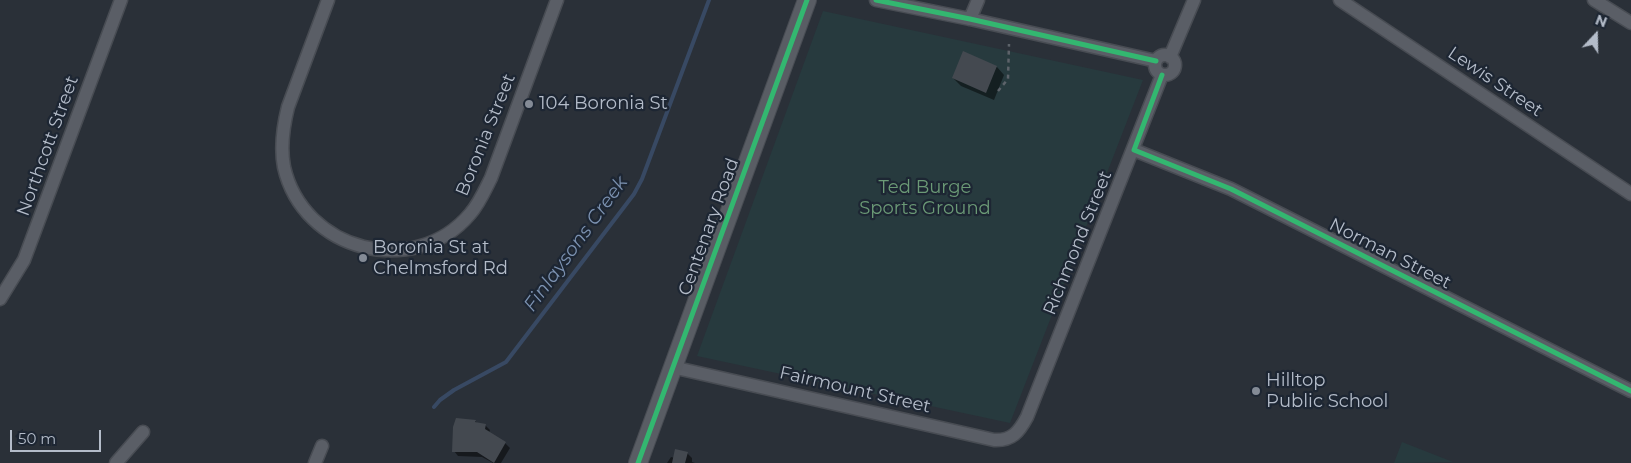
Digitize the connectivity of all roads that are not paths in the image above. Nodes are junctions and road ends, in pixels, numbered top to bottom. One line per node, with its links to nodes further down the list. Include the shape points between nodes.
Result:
1 (121, 0): 17 (street, Northcott Street, via 24,260)
2 (328, 0): 3 (street, Boronia Street, via 288,106 282,148 284,168 299,200 321,226 350,242 383,251 426,244 446,235 471,214 491,178)
3 (557, 0)
4 (807, 0): 18 (main road, Centenary Road)
5 (876, 0): 10 (street)
6 (978, 0): 10 (street)
7 (1194, 0): 12 (street)
8 (1340, 0): 16 (street, Lewis Street)
9 (1594, 0): 11 (street)
10 (970, 19): 13 (street)
11 (1631, 23)
12 (1170, 57): 13 (street, via 1162,56); 14 (street, via 1174,61 1174,69 1168,75)
13 (1156, 61): 14 (street, via 1156,70)
14 (1162, 75): 15 (street, Richmond Street)
15 (1134, 150): 19 (street, Norman Street, via 1231,189); 20 (street, Richmond Street)
16 (1631, 194)
17 (0, 299)
18 (672, 367): 20 (street, Fairmount Street, via 994,440 1015,435); 25 (main road, Centenary Road)
19 (1631, 391)
20 (1023, 424)
21 (143, 432): 23 (street)
22 (322, 446): 24 (street)
23 (116, 463)
24 (315, 463)
25 (638, 463)

